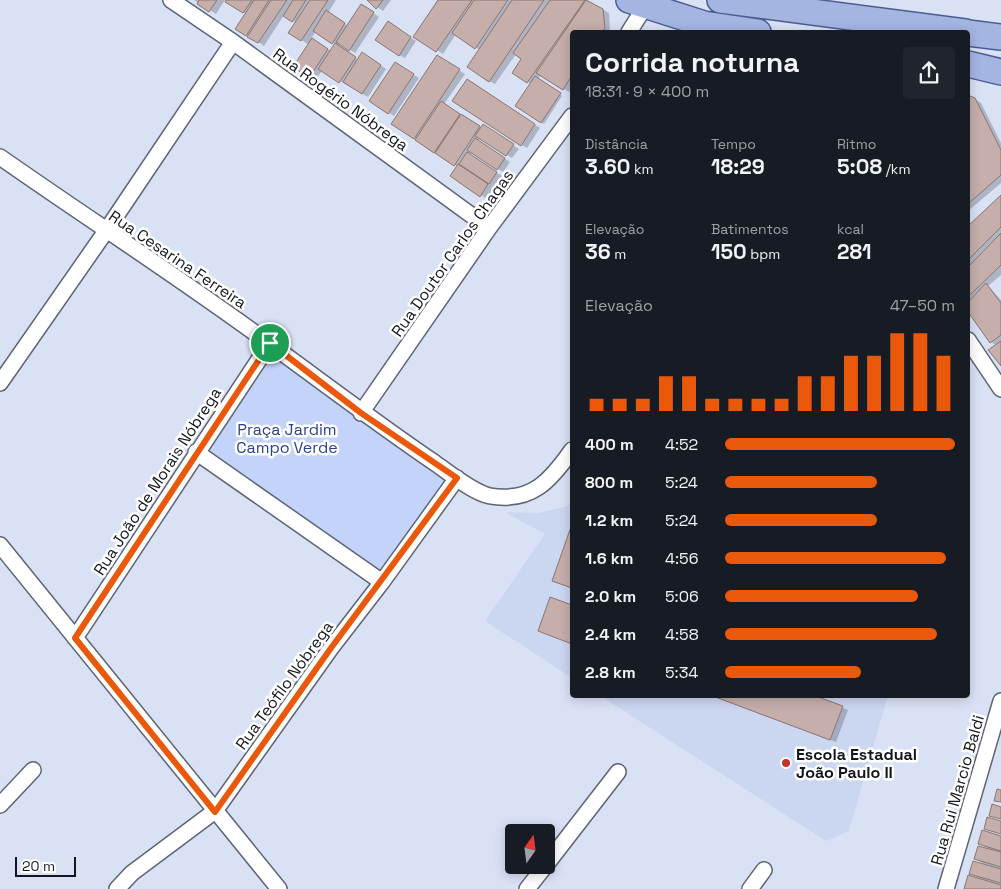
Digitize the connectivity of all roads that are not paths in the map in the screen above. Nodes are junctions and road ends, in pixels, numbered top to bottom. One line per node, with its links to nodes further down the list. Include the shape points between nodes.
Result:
1 (171, 0): 9 (street, Rua Rogério Nóbrega)
2 (720, 0): 6 (main road)
3 (638, 3): 4 (street); 5 (main road, via 704,24)
4 (630, 30)
5 (744, 30)
6 (944, 30)
7 (970, 33): 8 (main road)
8 (1001, 37)
9 (234, 42): 14 (street, Rua Rogério Nóbrega); 15 (street)
10 (970, 64): 11 (main road)
11 (1001, 72)
12 (570, 119): 14 (street, Rua Doutor Carlos Chagas)
13 (0, 157): 15 (street, Rua Cesarina Ferreira)
14 (489, 228): 20 (street, Rua Doutor Carlos Chagas)
15 (106, 231): 16 (street, Rua Cesarina Ferreira); 18 (street)
16 (270, 343): 20 (street, Rua Cesarina Ferreira); 21 (street, Rua João de Morais Nóbrega)
17 (970, 343): 19 (street)
18 (0, 383)
19 (1001, 389)
20 (361, 413): 23 (street, Rua Cesarina Ferreira)
21 (196, 452): 25 (street); 26 (street, Rua João de Morais Nóbrega)
22 (570, 453): 23 (street, Rua Cesarina Ferreira, via 554,476 521,496 488,496)
23 (457, 478): 25 (street, Rua Teófilo Nóbrega)
24 (0, 545): 26 (street)
25 (382, 582): 31 (street, Rua Teófilo Nóbrega)
26 (75, 638): 31 (street)
27 (1001, 701): 39 (street, Rua Rui Marcio Baldi)
28 (33, 770): 30 (street)
29 (618, 772): 32 (street)
30 (0, 805)
31 (215, 812): 35 (street, Rua Teófilo Nóbrega, via 132,873); 36 (street)
32 (555, 853)
33 (764, 870): 38 (street)
34 (539, 874): 37 (street)
35 (117, 889)
36 (279, 889)
37 (527, 889)
38 (750, 889)
39 (946, 889)

